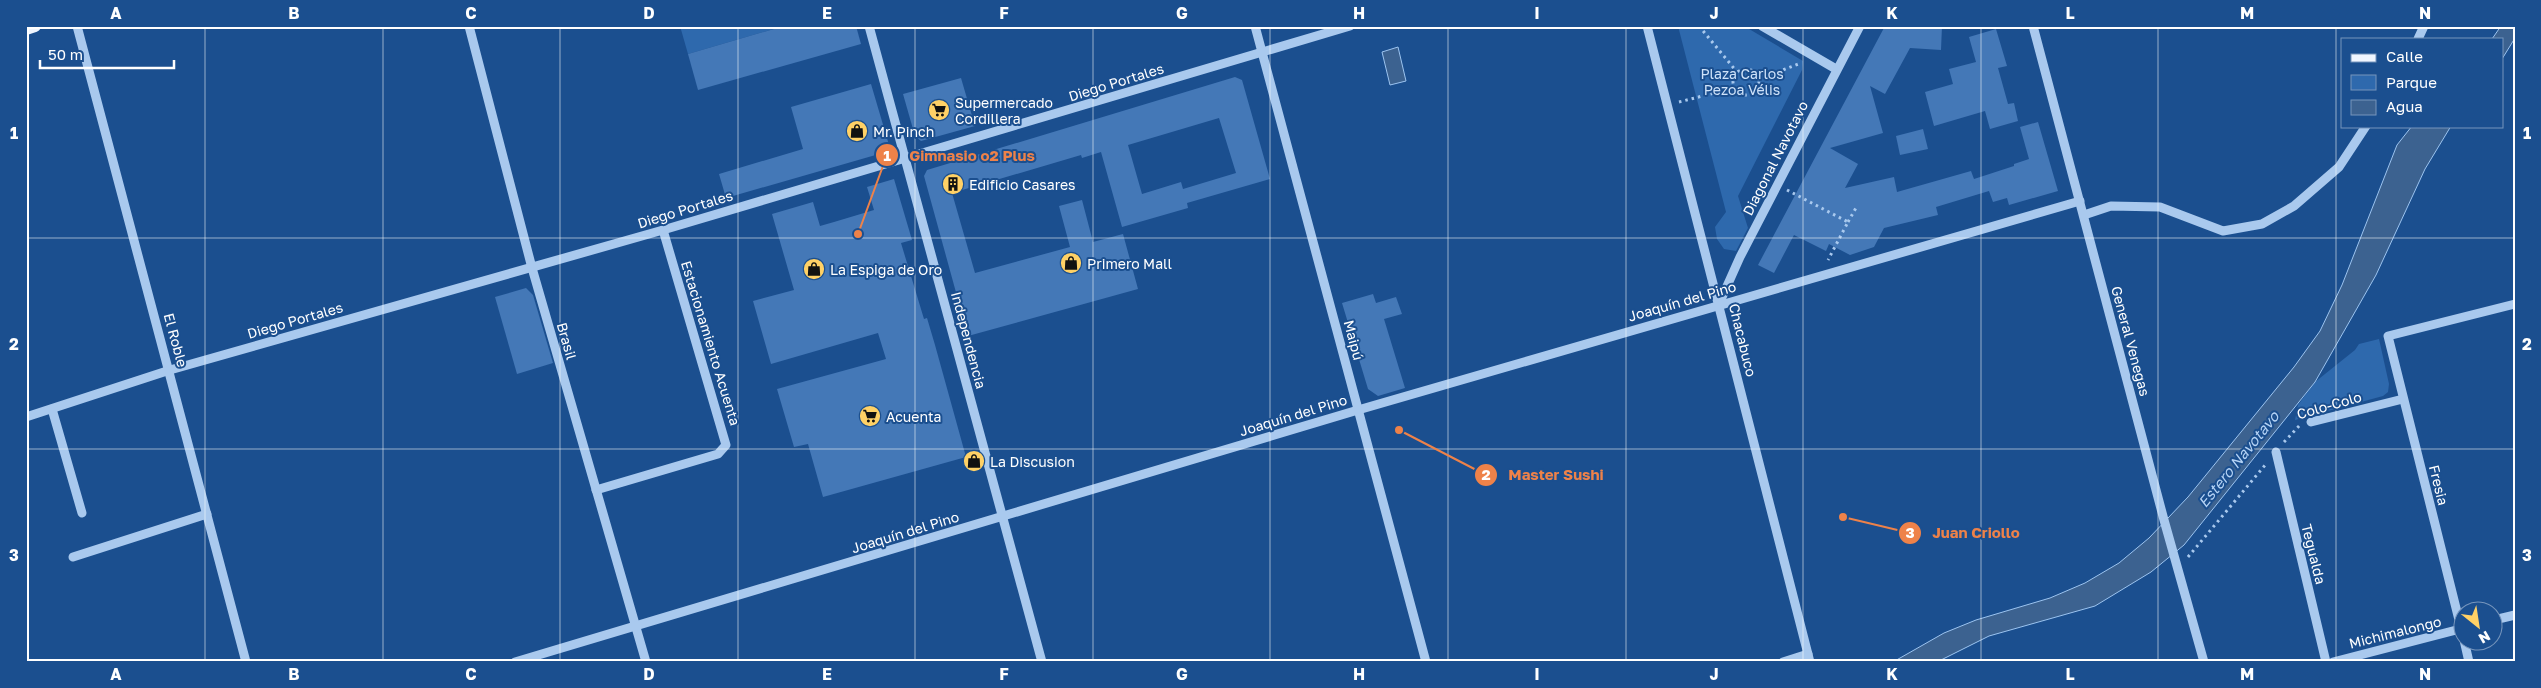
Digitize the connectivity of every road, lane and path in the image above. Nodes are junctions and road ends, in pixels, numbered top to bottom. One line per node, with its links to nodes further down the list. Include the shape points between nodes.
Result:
1 (34, 26): 13 (main road)
2 (77, 26): 34 (street, El Roble)
3 (469, 26): 30 (street, Brasil)
4 (869, 26): 23 (street, Independencia)
5 (1255, 26): 15 (street, Maipú)
6 (1350, 26): 15 (street, Diego Portales)
7 (1647, 26): 21 (street, Chacabuco)
8 (1699, 26): 18 (path)
9 (1762, 26): 16 (street)
10 (1860, 26): 17 (street, Diagonal Navotavo)
11 (2033, 26): 25 (street, General Venegas)
12 (2424, 26): 14 (street)
13 (26, 29)
14 (2418, 38)
15 (1262, 52): 23 (street, Diego Portales); 37 (street, Maipú)
16 (1815, 56): 17 (street); 19 (path)
17 (1836, 69): 24 (street, Diagonal Navotavo)
18 (1737, 72): 19 (path, via 1751,69); 20 (path)
19 (1759, 79): 20 (path, via 1758,87 1749,95 1740,94)
20 (1734, 88): 21 (path)
21 (1668, 105): 32 (street, Chacabuco)
22 (2365, 128): 27 (street, via 2340,167 2294,206 2262,224 2223,231 2160,207 2111,206)
23 (906, 159): 29 (street, Diego Portales); 44 (street, Independencia)
24 (1777, 185): 28 (path); 32 (street, Diagonal Navotavo)
25 (2080, 201): 27 (street, General Venegas); 31 (street, Joaquín del Pino)
26 (1857, 206): 28 (path)
27 (2084, 215): 46 (street, General Venegas)
28 (1848, 222): 31 (path)
29 (663, 230): 30 (street, Diego Portales); 41 (street, Estacionamiento Acuenta, via 726,445 718,454)
30 (532, 268): 34 (street, Diego Portales); 41 (street, Brasil)
31 (1819, 276): 32 (street, Joaquín del Pino)
32 (1719, 304): 37 (street, Joaquín del Pino); 50 (street, Chacabuco)
33 (2515, 304): 35 (street, Fresia, via 2388,336)
34 (170, 370): 36 (street, Diego Portales); 43 (street, El Roble)
35 (2403, 399): 39 (street, Colo-Colo); 47 (street, Fresia)
36 (52, 410): 38 (street, Diego Portales); 42 (street)
37 (1358, 410): 44 (street, Joaquín del Pino); 55 (street, Maipú)
38 (26, 417)
39 (2311, 422): 40 (path, Colo-Colo, via 2297,426)
40 (2276, 452): 46 (path, Colo-Colo); 58 (street, Tegualda)
41 (596, 490): 48 (street, Brasil)
42 (82, 513)
43 (207, 514): 45 (street); 51 (street, El Roble)
44 (1002, 518): 48 (street, Joaquín del Pino); 54 (street, Independencia)
45 (72, 557)
46 (2178, 569): 57 (street, General Venegas)
47 (2455, 600)
48 (637, 626): 52 (street, Joaquín del Pino); 53 (street, Brasil)
49 (2454, 631): 59 (street, Michimalongo)
50 (1809, 658): 56 (street)
51 (246, 662)
52 (515, 662)
53 (646, 662)
54 (1042, 662)
55 (1426, 662)
56 (1783, 662)
57 (2204, 662)
58 (2326, 662)
59 (2333, 662)

